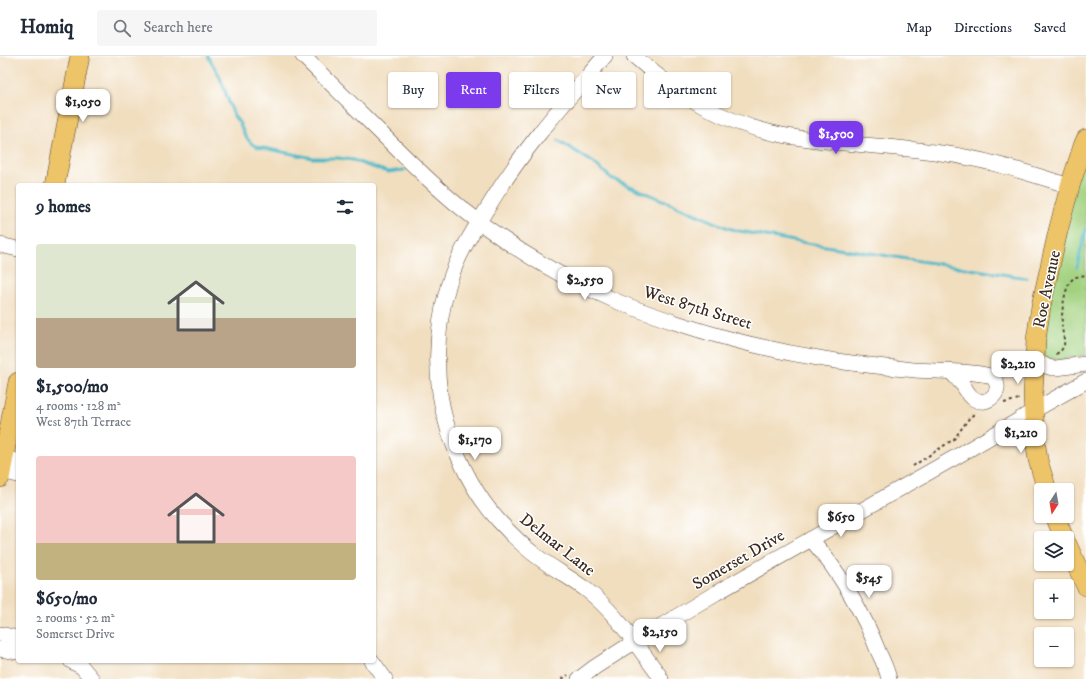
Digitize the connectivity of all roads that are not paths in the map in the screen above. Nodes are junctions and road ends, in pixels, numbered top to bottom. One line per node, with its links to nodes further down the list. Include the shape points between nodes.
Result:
1 (80, 56): 6 (main road)
2 (303, 56): 8 (street, West 87th Street, via 430,182)
3 (605, 56): 8 (street, Delmar Lane, via 539,134)
4 (634, 56): 7 (street, via 650,71 699,104 753,127 781,135 967,157)
5 (1086, 139): 7 (main road, Roe Avenue)
6 (55, 183)
7 (1070, 186): 11 (main road, Roe Avenue, via 1041,306 1036,340)
8 (479, 221): 13 (street, West 87th Street, via 535,260 567,278 616,301 694,329 826,360); 24 (street, Delmar Lane, via 460,255 449,283 438,336 441,399 453,444 469,478 498,520 536,556 589,592 612,612)
9 (0, 245): 10 (street)
10 (16, 249)
11 (1043, 358): 12 (street, via 1052,368); 16 (main road, Roe Avenue)
12 (1086, 364)
13 (951, 372)
14 (1086, 381): 16 (street, Somerset Drive)
15 (16, 396): 17 (main road)
16 (1033, 411): 18 (main road, Roe Avenue, via 1038,460); 19 (street, Somerset Drive)
17 (6, 467)
18 (1045, 483)
19 (811, 539): 24 (street, Somerset Drive); 33 (street, via 836,572 861,613 874,638)
20 (1074, 559): 21 (main road)
21 (1086, 586)
22 (0, 634): 23 (street)
23 (16, 638)
24 (634, 642): 31 (street, Somerset Drive); 32 (street, Delmar Lane)
25 (0, 649): 26 (street)
26 (16, 652)
27 (75, 663): 29 (street, via 82,667)
28 (373, 663): 30 (street)
29 (92, 679)
30 (384, 679)
31 (579, 679)
32 (661, 679)
33 (889, 679)

